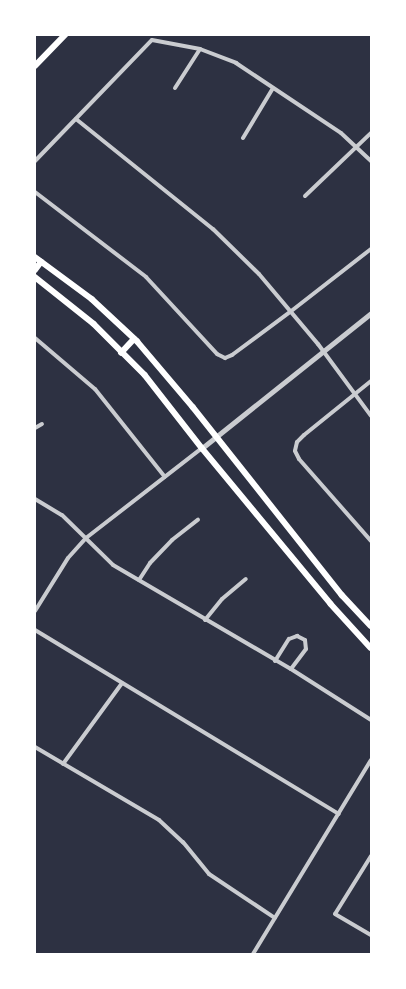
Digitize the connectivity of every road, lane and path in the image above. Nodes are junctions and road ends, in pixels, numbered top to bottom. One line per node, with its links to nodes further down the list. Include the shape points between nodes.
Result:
1 (65, 35): 3 (main road)
2 (200, 49): 4 (street); 5 (street, via 236,63); 6 (street, via 152,40)
3 (35, 66)
4 (175, 88)
5 (273, 88): 8 (street); 9 (street, via 341,133)
6 (76, 119): 11 (street); 19 (street, via 213,229 259,274)
7 (371, 133): 9 (street)
8 (242, 138)
9 (357, 148): 10 (street); 13 (street)
10 (371, 160)
11 (35, 161)
12 (35, 192): 19 (street, via 146,278 224,358 232,356)
13 (305, 196)
14 (371, 249): 19 (street)
15 (35, 257): 16 (main road)
16 (41, 262): 17 (main road); 22 (main road, via 92,299)
17 (35, 270)
18 (35, 277): 24 (main road, via 94,324)
19 (290, 312): 23 (street)
20 (371, 313): 23 (street)
21 (35, 338): 32 (street, via 94,389)
22 (134, 338): 24 (main road); 30 (main road)
23 (323, 351): 26 (street); 30 (street)
24 (121, 353): 31 (main road, via 145,374)
25 (371, 381): 26 (street)
26 (354, 394): 27 (street); 36 (street, via 297,442 295,451)
27 (371, 416)
28 (42, 424): 29 (street)
29 (35, 428)
30 (216, 437): 31 (street); 37 (main road)
31 (202, 448): 32 (street); 38 (main road)
32 (165, 477): 35 (street)
33 (35, 499): 35 (street, via 62,514)
34 (198, 520): 40 (street, via 172,540)
35 (86, 538): 40 (street, via 113,565); 41 (street, via 68,558)
36 (371, 541)
37 (316, 564): 38 (main road); 43 (main road)
38 (305, 572): 45 (main road)
39 (246, 579): 42 (street, via 222,599)
40 (139, 580): 42 (street)
41 (35, 611)
42 (205, 620): 46 (street)
43 (371, 626)
44 (35, 630): 48 (street)
45 (371, 648)
46 (274, 661): 47 (street); 47 (street, via 289,639 297,636 305,640 306,649)
47 (291, 669): 49 (street)
48 (122, 683): 52 (street); 53 (street)
49 (371, 720)
50 (35, 746): 52 (street)
51 (371, 760): 53 (street)
52 (63, 764): 55 (street, via 159,820 183,842 209,874)
53 (339, 814): 55 (street)
54 (371, 856): 56 (street, via 335,914)
55 (275, 918): 57 (street)
56 (371, 936)
57 (253, 954)

